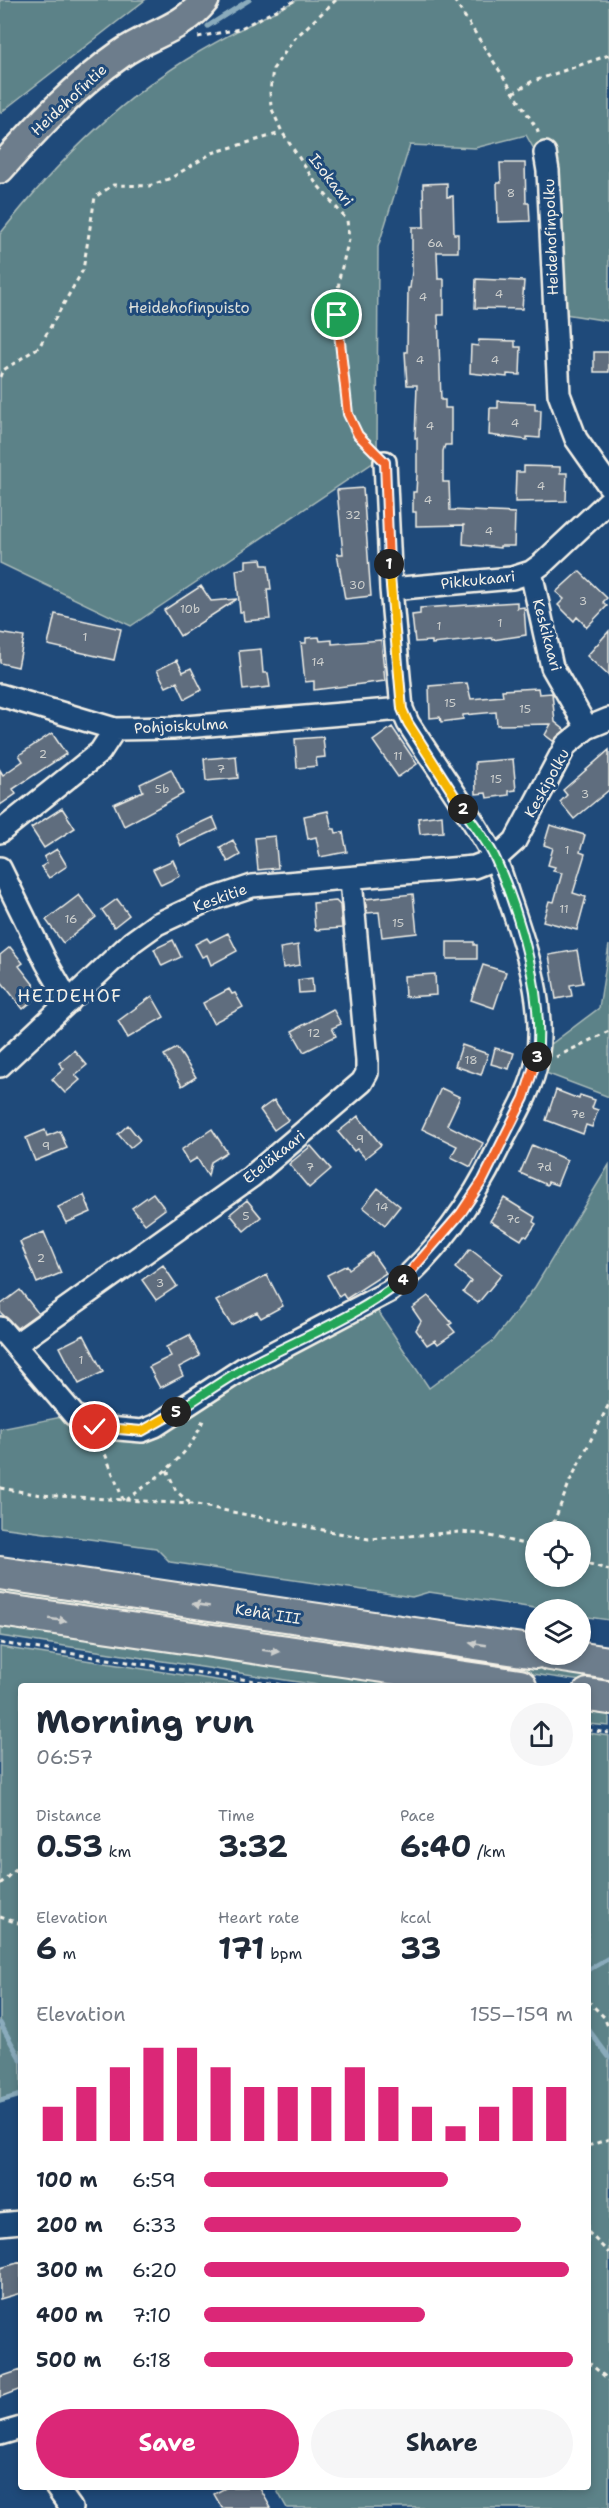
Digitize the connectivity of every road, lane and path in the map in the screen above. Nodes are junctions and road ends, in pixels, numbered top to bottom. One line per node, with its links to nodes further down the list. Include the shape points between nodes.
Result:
1 (188, 0): 7 (main road, Heidehofintie, via 158,20)
2 (205, 0): 7 (main road, Heidehofintie, via 182,23)
3 (296, 0): 6 (path, via 239,29)
4 (336, 0): 10 (path, Isokaari, via 295,38 273,69 271,107)
5 (454, 0): 9 (path)
6 (195, 37)
7 (145, 38): 12 (main road, Heidehofintie, via 70,96)
8 (609, 55): 9 (path, via 531,82)
9 (513, 93): 11 (path, via 537,129)
10 (282, 132): 13 (path, via 212,153 150,186 113,185 95,197 83,270 39,347 2,371); 14 (path, Isokaari, via 315,182 347,220 349,239 339,279 337,315 348,414 358,435)
11 (545, 153): 15 (street, Heidehofinpolku, via 559,393 576,439)
12 (0, 169)
13 (0, 377)
14 (385, 462): 18 (street)
15 (609, 486)
16 (609, 501): 17 (street, Pikkukaari)
17 (531, 572): 18 (street, Pikkukaari, via 512,578); 22 (street, Keskikaari, via 552,667)
18 (391, 589): 20 (street)
19 (0, 695): 23 (street)
20 (402, 709): 23 (street, Pohjoiskulma, via 173,728); 25 (street)
21 (609, 718): 22 (street, Keskipolku)
22 (587, 728): 25 (street, Keskipolku, via 562,752 515,841)
23 (115, 729): 24 (street, Pohjoiskulma, via 100,752)
24 (0, 832)
25 (495, 859): 27 (street, Keskitie, via 474,867); 30 (street, via 532,973)
26 (0, 868): 28 (street)
27 (351, 880): 28 (street, Keskitie, via 252,886 207,901 157,924 132,942); 33 (street, Eteläkaari, via 368,1060 362,1082 251,1177)
28 (69, 1002): 31 (street, Keskitie)
29 (609, 1031): 30 (path, via 565,1055)
30 (537, 1062): 34 (street, via 524,1098 483,1180 410,1275 390,1291 244,1368)
31 (0, 1066)
32 (0, 1328): 33 (street)
33 (15, 1345): 36 (street, via 74,1415)
34 (207, 1392): 36 (street, via 142,1431); 37 (path, via 207,1406 190,1448)
35 (609, 1404): 41 (path)
36 (95, 1427): 39 (path)
37 (167, 1470): 39 (path); 40 (path, via 176,1491)
38 (0, 1488): 39 (path)
39 (124, 1502): 40 (path)
40 (192, 1504): 42 (path, via 369,1539 460,1532)
41 (554, 1521)
42 (525, 1544)
43 (591, 1564): 44 (path)
44 (609, 1570)
45 (0, 1573): 48 (highway, Kehä III, one-way to 45)
46 (0, 1610): 52 (highway, one-way to 52)
47 (0, 1643): 51 (path)
48 (525, 1650)
49 (591, 1660): 50 (highway)
50 (609, 1663)
51 (269, 1683)
52 (499, 1683)
53 (591, 1695): 54 (highway)
54 (609, 1698)
55 (591, 1730): 56 (path)
56 (609, 1733)
57 (18, 1867): 58 (path)
58 (0, 1884)
59 (0, 1917): 60 (path)
60 (18, 1923)
61 (591, 2004): 62 (path)
62 (609, 2029)
63 (609, 2139): 64 (path)
64 (591, 2145)
65 (18, 2222): 66 (street)
66 (0, 2224)
67 (591, 2235): 68 (path)
68 (609, 2253)
69 (591, 2365): 70 (path)
70 (609, 2380)
71 (58, 2490): 72 (street)
72 (71, 2508)

